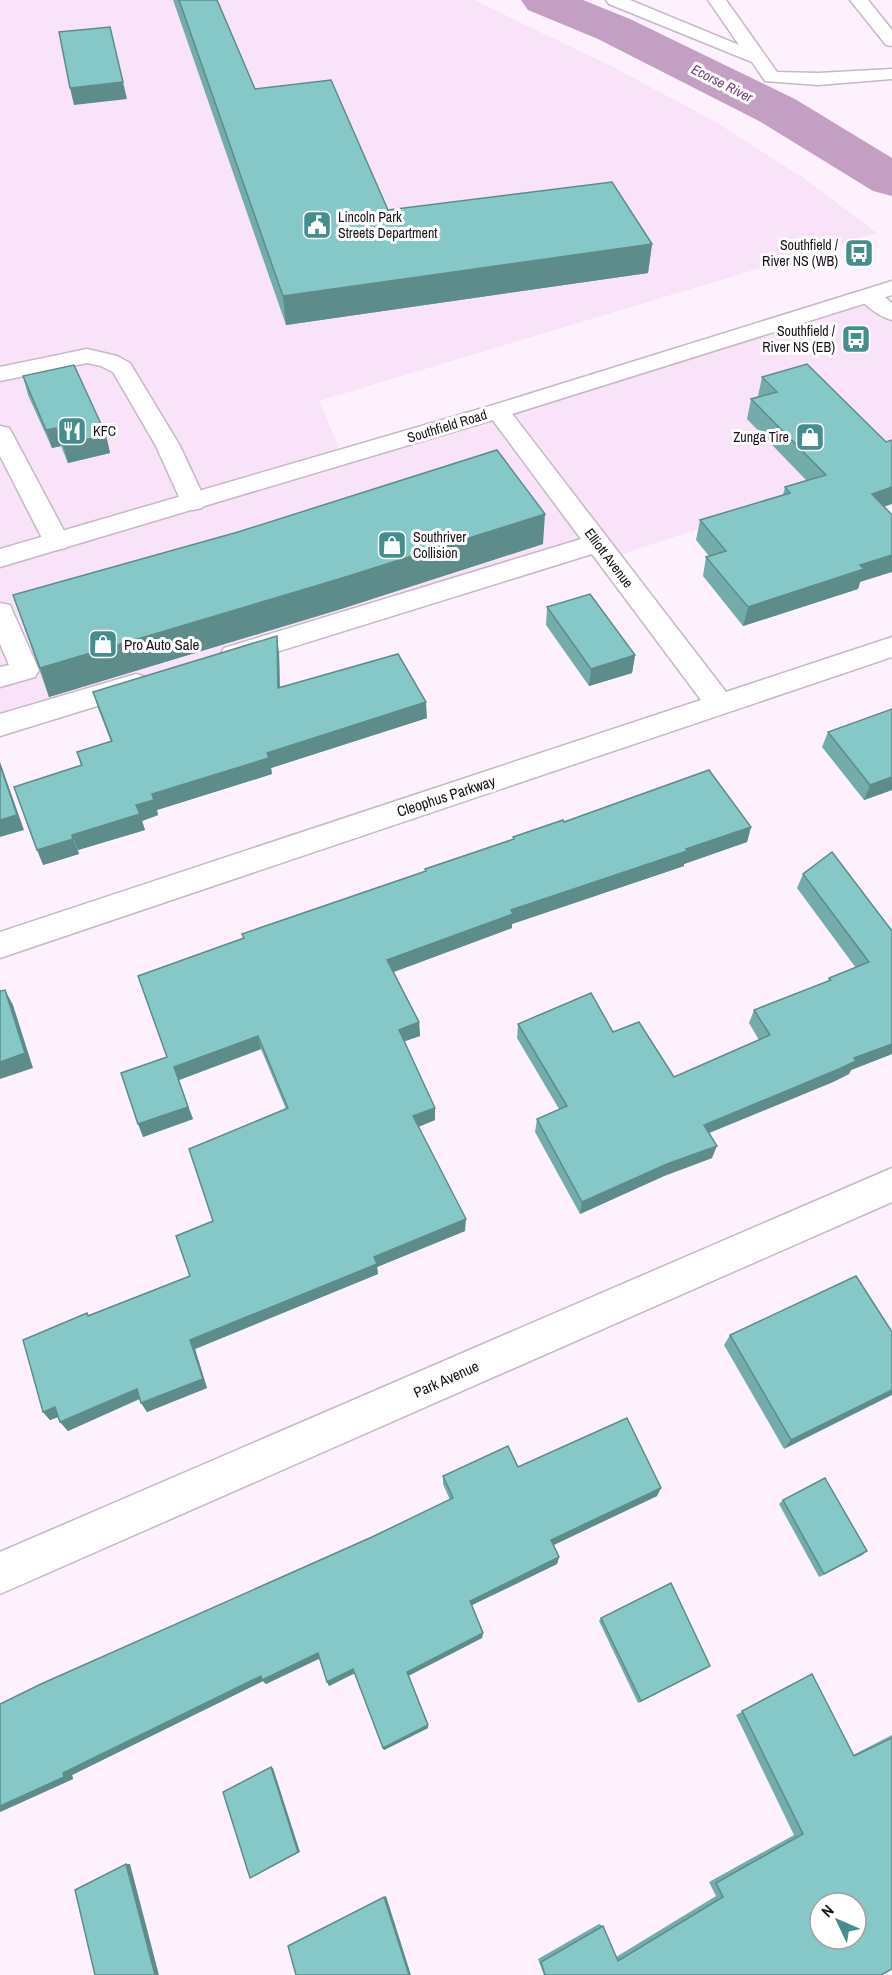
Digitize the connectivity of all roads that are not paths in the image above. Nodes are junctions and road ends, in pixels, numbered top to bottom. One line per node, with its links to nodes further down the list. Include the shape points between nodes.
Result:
1 (615, 0): 5 (street)
2 (717, 0): 5 (street)
3 (859, 0): 4 (street)
4 (892, 41)
5 (759, 59): 6 (street, via 771,76 818,79)
6 (892, 74)
7 (892, 288): 8 (street, Southfield Road)
8 (869, 296): 9 (street); 11 (street, Southfield Road)
9 (892, 313)
10 (0, 374): 13 (street, via 87,356 122,368 168,446)
11 (498, 411): 13 (street, Southfield Road); 15 (street, Elliott Avenue)
12 (0, 433): 14 (street)
13 (193, 502): 14 (street, Southfield Road)
14 (57, 542): 16 (street, Southfield Road)
15 (598, 543): 19 (street); 22 (street, Elliott Avenue)
16 (0, 558)
17 (0, 612): 20 (street, via 25,670)
18 (892, 648): 22 (street, Cleophus Parkway)
19 (212, 662)
20 (0, 677)
21 (156, 678): 23 (street)
22 (720, 705): 24 (street, Cleophus Parkway)
23 (0, 725)
24 (0, 945)
25 (892, 1185): 26 (street, Park Avenue)
26 (0, 1573)

